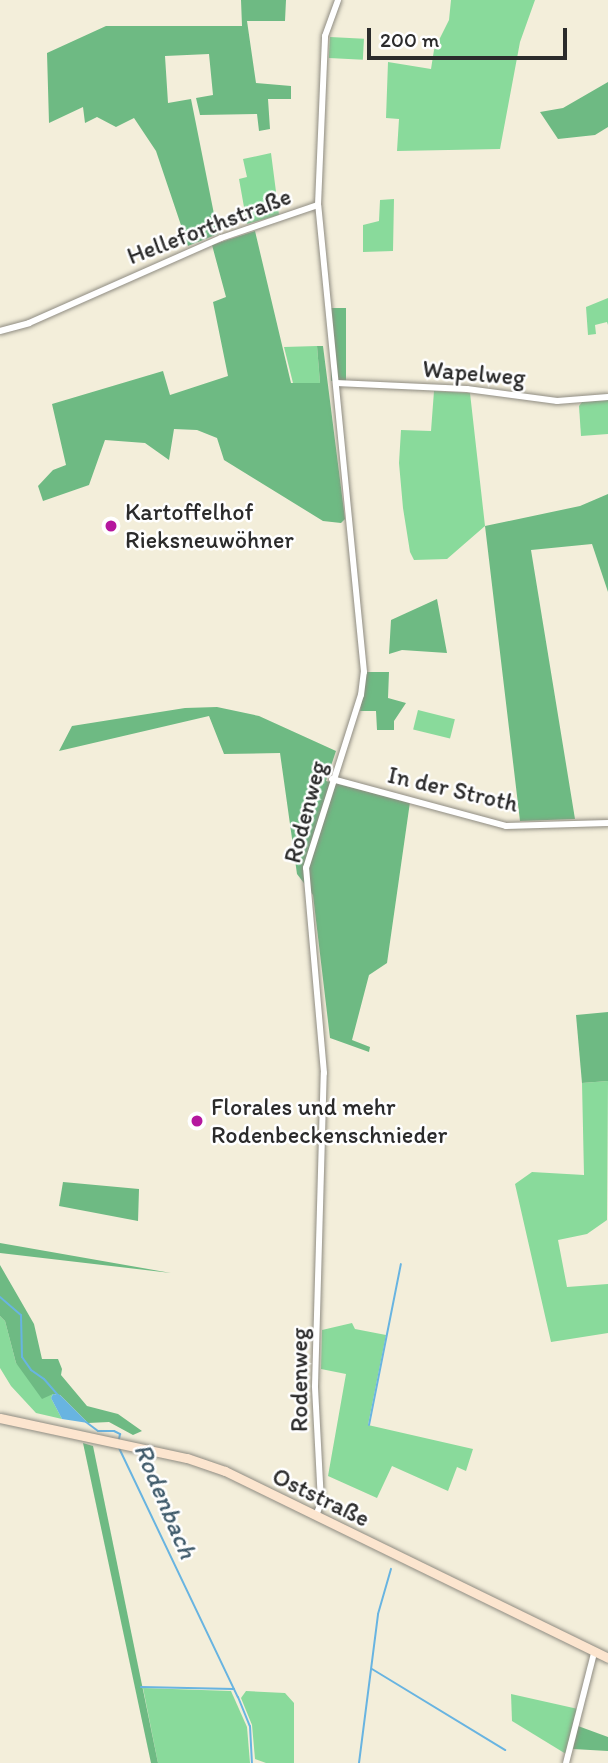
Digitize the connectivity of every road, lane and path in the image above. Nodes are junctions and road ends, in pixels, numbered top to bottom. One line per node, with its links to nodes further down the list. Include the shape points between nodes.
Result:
1 (338, 0): 2 (street, Helleforthstraße, via 325,36)
2 (318, 205): 3 (street, Helleforthstraße, via 221,238 29,324); 4 (street, Rodenweg)
3 (0, 331)
4 (335, 383): 5 (street, Wapelweg, via 467,389 557,401); 6 (street, Rodenweg, via 364,672 361,695)
5 (608, 397)
6 (332, 779): 7 (street, In der Stroth, via 506,826); 9 (street, Rodenweg, via 306,868 324,1073 316,1386 321,1502)
7 (608, 823)
8 (0, 1418): 9 (main road, Oststraße, via 206,1463)
9 (316, 1516): 10 (main road, Oststraße)
10 (594, 1653): 11 (main road, Oststraße); 12 (street)
11 (608, 1658)
12 (566, 1763)

